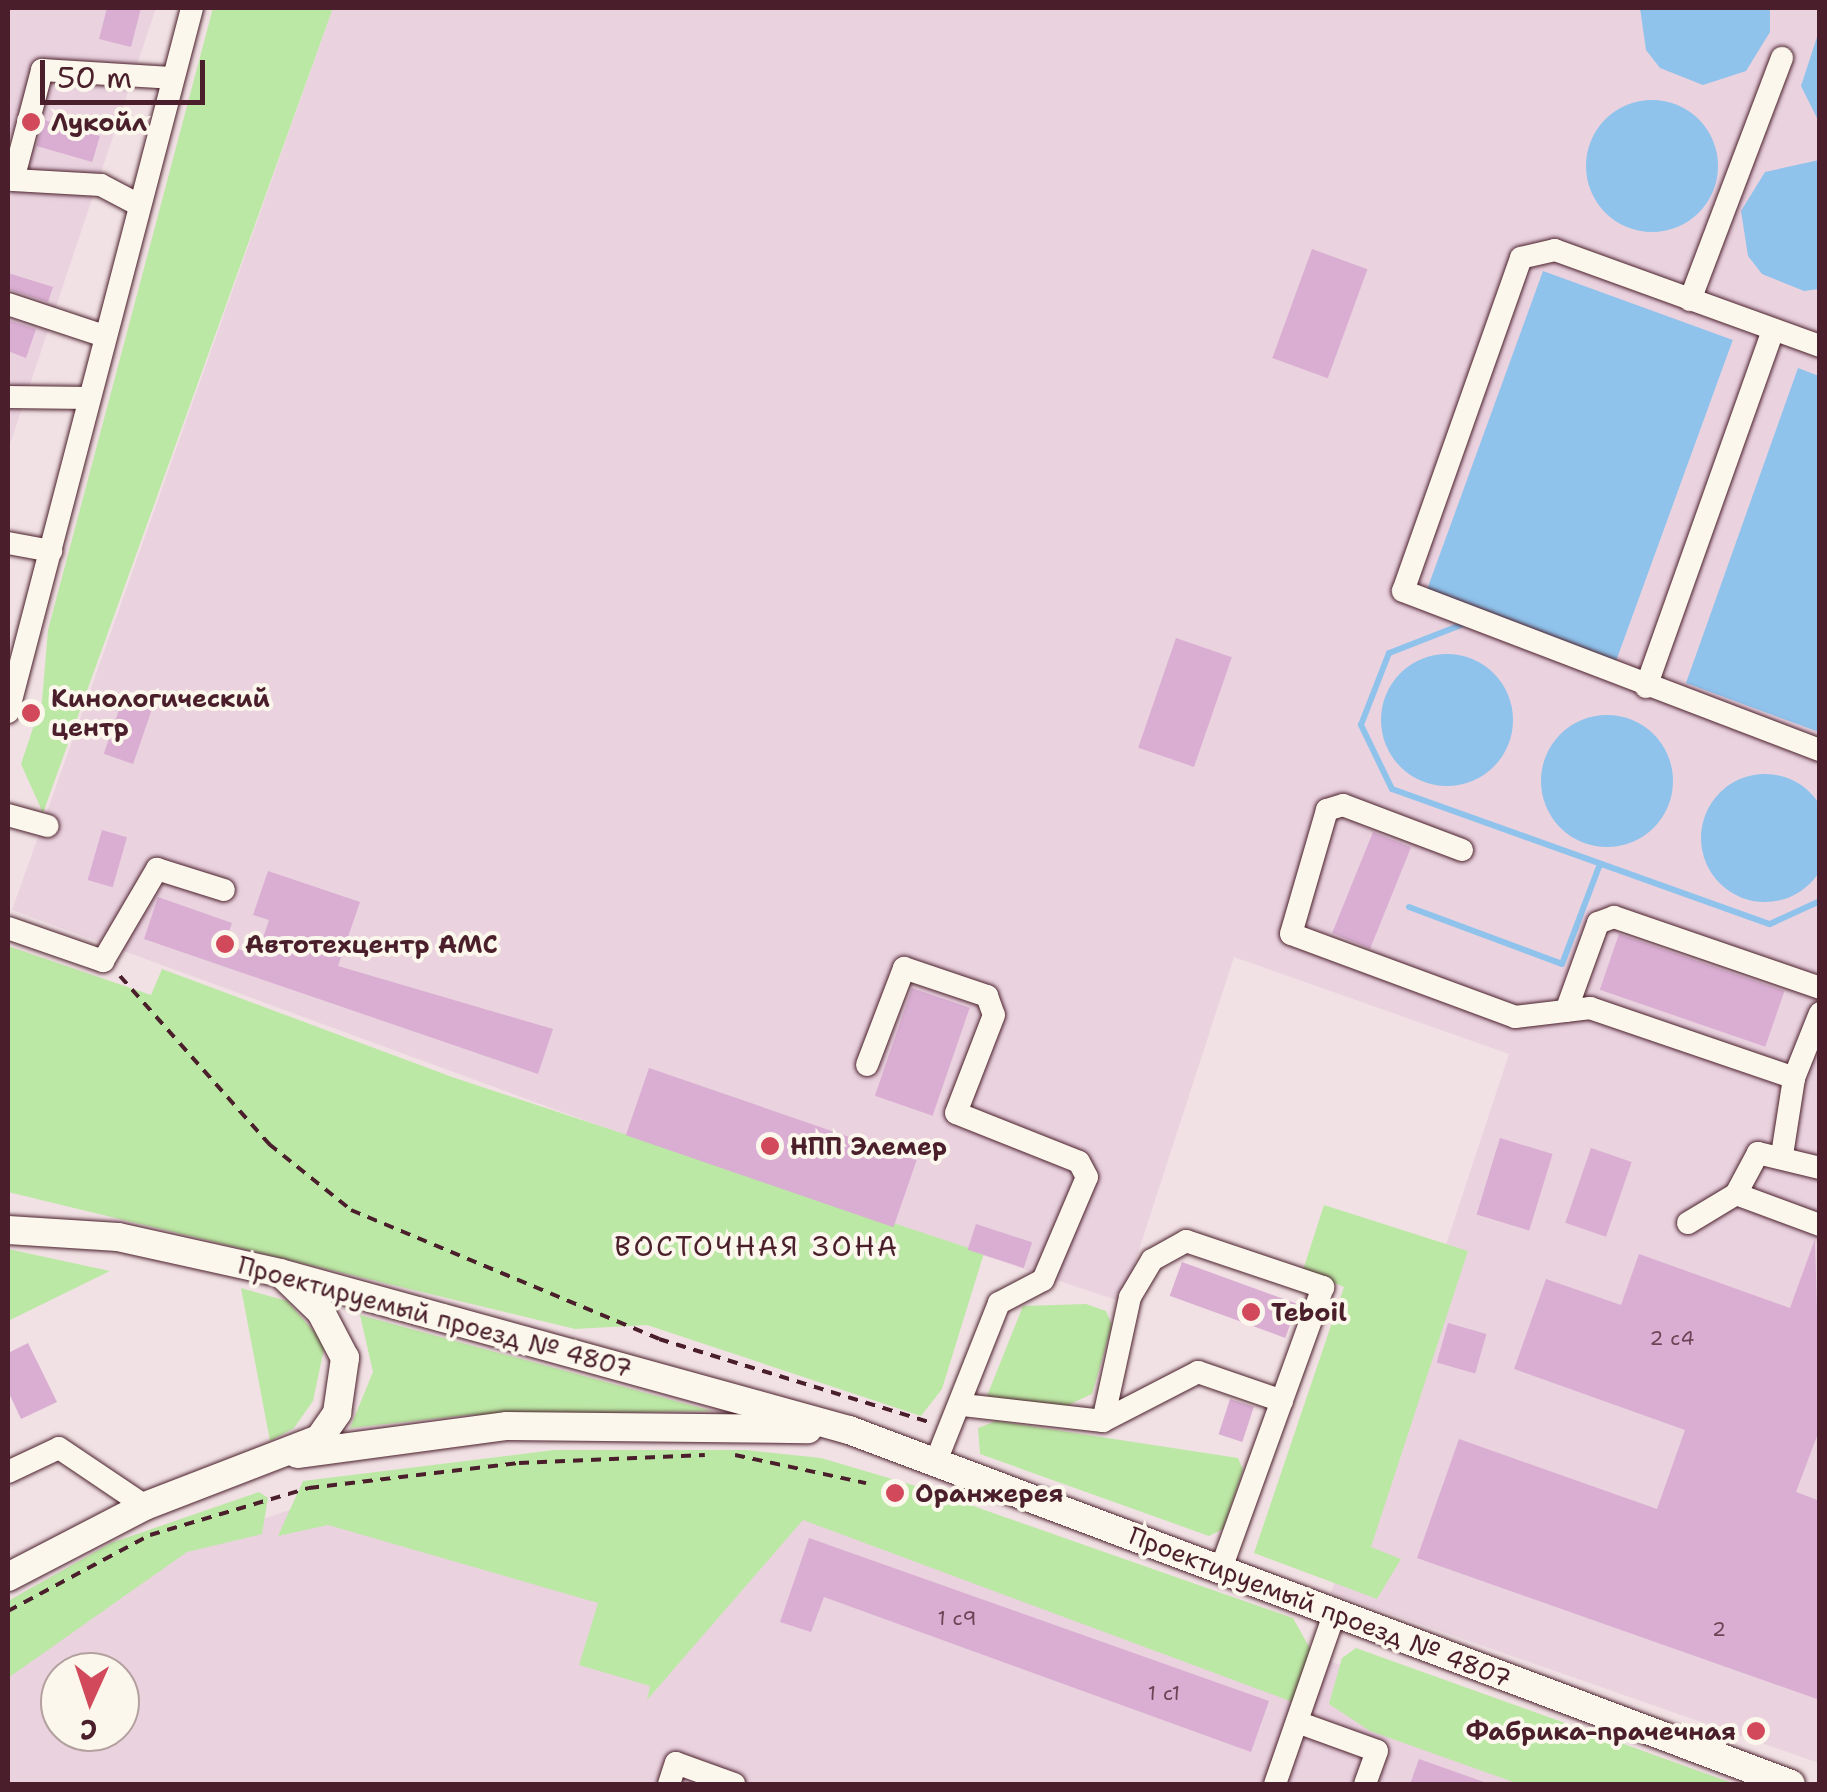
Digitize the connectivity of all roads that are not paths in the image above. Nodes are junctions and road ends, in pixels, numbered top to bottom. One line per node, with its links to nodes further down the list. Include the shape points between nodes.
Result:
1 (192, 8): 3 (street)
2 (1782, 58): 5 (street)
3 (171, 78): 4 (street); 4 (street, via 42,70 13,180 102,185)
4 (139, 205): 8 (street)
5 (1690, 300): 7 (street); 14 (street, via 1554,250 1521,258 1404,591)
6 (8, 304): 8 (street)
7 (1773, 331): 9 (street); 14 (street)
8 (104, 336): 11 (street)
9 (1820, 346)
10 (8, 397): 11 (street)
11 (89, 398): 13 (street)
12 (8, 543): 13 (street)
13 (51, 551): 15 (street)
14 (1646, 687): 16 (street)
15 (8, 709)
16 (1820, 750)
17 (8, 815): 18 (street)
18 (48, 826)
19 (1462, 850): 23 (street, via 1343,805 1327,810 1291,934 1516,1018)
20 (224, 890): 21 (street, via 156,868 104,961)
21 (8, 928)
22 (1820, 988): 23 (street, via 1614,917 1598,923)
23 (1566, 1011): 26 (street, via 1590,1008)
24 (1820, 1013): 26 (street)
25 (868, 1065): 35 (street, via 904,968 987,996 994,1015 956,1113 1080,1162 1087,1177 1043,1280 999,1303)
26 (1794, 1078): 27 (street)
27 (1782, 1155): 28 (street); 29 (street, via 1758,1152)
28 (1820, 1168)
29 (1736, 1194): 30 (street); 31 (street)
30 (1688, 1222)
31 (1820, 1225)
32 (10, 1229): 33 (main road, Проектируемый проезд № 4807, via 118,1238)
33 (280, 1273): 37 (main road, Проектируемый проезд № 4807); 38 (main road, via 321,1312 344,1358 336,1413)
34 (1282, 1402): 36 (street, via 1198,1372); 36 (street, via 1323,1287 1186,1242 1152,1260 1130,1298); 42 (street)
35 (963, 1405): 36 (street); 39 (street)
36 (1103, 1422)
37 (850, 1430): 38 (main road, Проектируемый проезд № 4807, via 507,1426); 39 (main road, Проектируемый проезд № 4807)
38 (297, 1454): 41 (main road, Проектируемый проезд № 4807)
39 (936, 1461): 42 (main road, Проектируемый проезд № 4807)
40 (8, 1472): 41 (street, via 59,1448)
41 (145, 1506): 43 (main road, Проектируемый проезд № 4807)
42 (1221, 1569): 44 (main road, Проектируемый проезд № 4807)
43 (8, 1577)
44 (1334, 1612): 45 (street); 50 (main road, Проектируемый проезд № 4807)
45 (1297, 1722): 48 (street); 49 (street, via 1377,1751)
46 (669, 1784): 47 (street, via 676,1763)
47 (734, 1784)
48 (1275, 1784)
49 (1365, 1784)
50 (1791, 1784)

